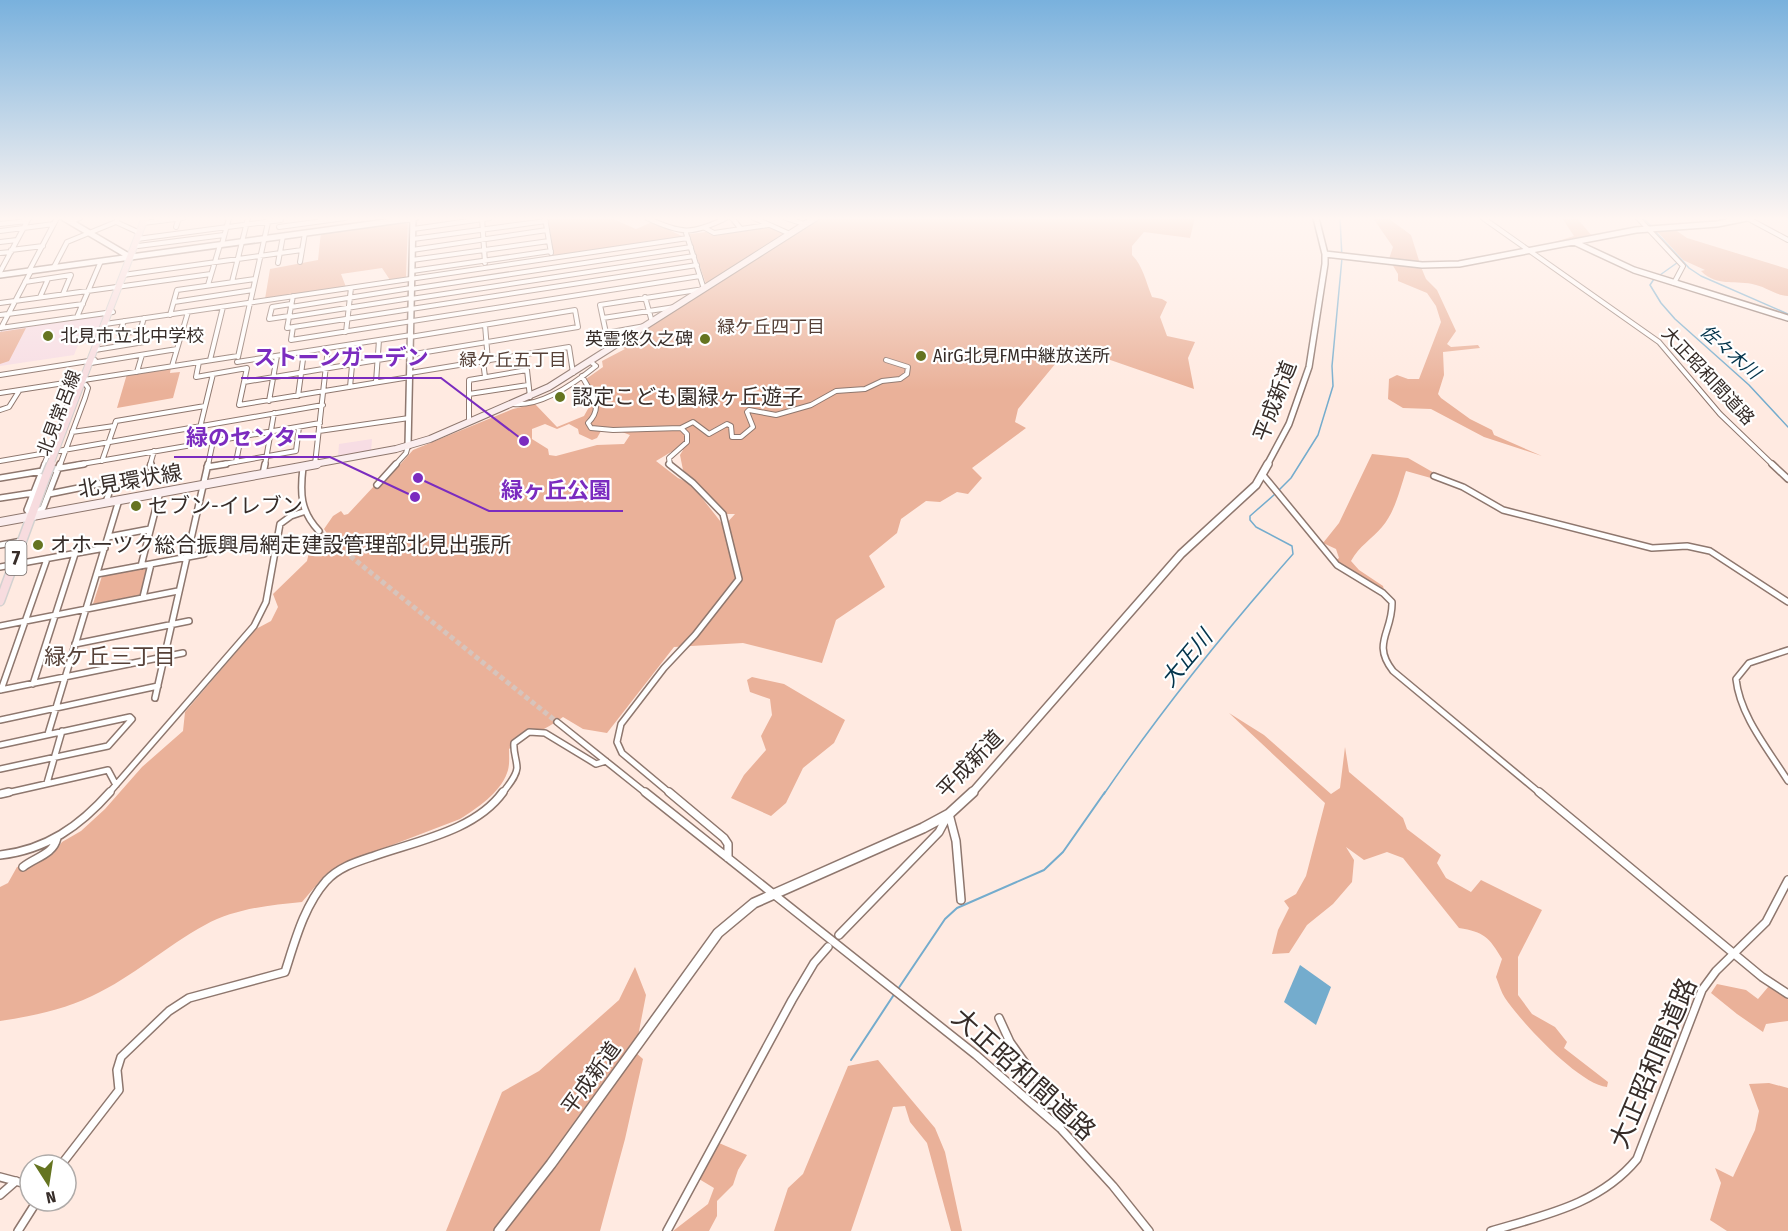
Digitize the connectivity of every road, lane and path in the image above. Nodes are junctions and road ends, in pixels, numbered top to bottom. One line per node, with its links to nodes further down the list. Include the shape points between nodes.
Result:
1 (28, 275): 31 (street)
2 (68, 275): 24 (street)
3 (71, 275): 45 (street)
4 (94, 275): 42 (street)
5 (125, 275): 35 (main road, 北見常呂線 / 7)
6 (178, 275): 25 (street)
7 (201, 275): 25 (street)
8 (211, 275): 34 (street)
9 (234, 275): 32 (street)
10 (256, 275): 26 (street)
11 (412, 275): 27 (street)
12 (434, 275): 27 (street)
13 (499, 275): 40 (street)
14 (522, 275): 30 (street)
15 (560, 275): 30 (street)
16 (599, 275): 29 (street)
17 (630, 275): 28 (street)
18 (725, 275): 41 (main road, 北見環状線)
19 (1322, 275): 168 (street, 平成新道, via 1309,367 1289,424)
20 (1565, 275): 171 (street, 大正昭和間道路, via 1659,342 1720,414)
21 (1653, 275): 33 (street)
22 (1678, 275): 33 (street)
23 (700, 276): 39 (street); 41 (street)
24 (48, 279): 31 (street); 48 (street)
25 (177, 279): 35 (street)
26 (255, 279): 32 (street); 43 (street)
27 (412, 279): 38 (street); 40 (street)
28 (607, 279): 29 (street); 44 (street)
29 (600, 280): 46 (street)
30 (523, 281): 37 (street)
31 (25, 282): 56 (street)
32 (232, 282): 34 (street)
33 (1674, 283): 79 (street)
34 (208, 285): 36 (street)
35 (121, 286): 42 (street); 69 (main road, 北見常呂線 / 7)
36 (197, 287): 54 (street); 57 (street, via 177,290)
37 (488, 287): 50 (street); 53 (street)
38 (351, 288): 47 (street); 52 (street)
39 (627, 288): 44 (street); 55 (street)
40 (411, 289): 52 (street); 53 (street)
41 (704, 289): 51 (street); 63 (main road, 北見環状線)
42 (88, 290): 45 (street); 60 (street)
43 (253, 290): 49 (street); 59 (street)
44 (609, 290): 62 (street)
45 (63, 294): 48 (street)
46 (513, 294): 50 (street); 62 (street)
47 (293, 296): 59 (street); 61 (street)
48 (40, 297): 56 (street)
49 (210, 297): 54 (street); 66 (street)
50 (489, 297): 67 (street)
51 (645, 297): 55 (street); 68 (street)
52 (350, 298): 61 (street); 65 (street)
53 (411, 298): 65 (street); 67 (street)
54 (194, 299): 57 (street)
55 (630, 300): 78 (street, via 600,305)
56 (15, 301): 58 (street); 71 (street)
57 (174, 302): 73 (street)
58 (0, 303)
59 (250, 303): 64 (street); 99 (street)
60 (83, 304): 71 (street); 75 (street)
61 (291, 305): 74 (street); 74 (street, via 272,307 269,319)
62 (515, 305): 81 (street)
63 (676, 306): 68 (street); 83 (main road, 北見環状線)
64 (223, 307): 66 (street); 101 (street)
65 (349, 308): 74 (street); 77 (street)
66 (206, 309): 70 (street)
67 (411, 309): 77 (street); 81 (street)
68 (648, 311): 78 (street); 83 (street)
69 (111, 312): 75 (street); 82 (main road, 北見常呂線 / 7)
70 (188, 312): 73 (street); 95 (street)
71 (9, 314): 72 (street); 86 (street)
72 (0, 315)
73 (170, 315): 76 (street)
74 (289, 316): 85 (street, via 287,328)
75 (77, 317): 86 (street)
76 (144, 318): 80 (street); 80 (street, via 140,331 119,334)
77 (347, 318): 85 (street); 87 (street)
78 (603, 318): 83 (street, via 606,333)
79 (1788, 318)
80 (124, 321): 82 (street)
81 (410, 322): 87 (street); 88 (street)
82 (107, 324): 94 (main road, 北見常呂線 / 7)
83 (649, 324): 108 (main road, 北見環状線)
84 (485, 325): 88 (street); 91 (street); 91 (street, via 575,310 578,327)
85 (293, 327): 87 (street, via 291,340)
86 (1, 328)
87 (346, 332)
88 (411, 336): 89 (street); 98 (street)
89 (379, 340): 92 (street); 102 (street)
90 (144, 342): 94 (street)
91 (487, 342): 98 (street); 104 (street)
92 (354, 344): 93 (street); 109 (street)
93 (328, 348): 96 (street); 111 (street)
94 (97, 349): 105 (main road, 北見常呂線 / 7)
95 (177, 350): 97 (street); 110 (street)
96 (304, 352): 100 (street); 114 (street)
97 (142, 355): 105 (street); 113 (street)
98 (410, 355): 102 (street); 118 (street)
99 (238, 356): 101 (street); 107 (street)
100 (277, 356): 107 (street); 121 (street)
101 (210, 360): 106 (street)
102 (377, 360): 109 (street); 123 (street)
103 (886, 360): 145 (street, via 908,367 907,374 865,389 836,391 811,405 776,415 749,410 753,427 741,437 732,437 727,424 709,434 693,422)
104 (485, 361): 115 (street, via 569,347); 118 (street); 120 (street)
105 (93, 362): 117 (street); 124 (main road, 北見常呂線 / 7)
106 (199, 362): 110 (street); 116 (street, via 196,377)
107 (237, 362): 112 (street)
108 (591, 362): 115 (main road, 北見環状線); 119 (street, via 596,366)
109 (352, 365): 111 (street); 126 (street)
110 (172, 366): 113 (street)
111 (326, 369): 114 (street); 128 (street)
112 (236, 370): 116 (street); 122 (street, via 247,368)
113 (137, 372): 124 (street)
114 (301, 373): 121 (street); 131 (street)
115 (573, 373): 132 (main road, 北見環状線)
116 (213, 374): 136 (street)
117 (0, 375)
118 (410, 375): 123 (street); 139 (street)
119 (582, 376): 134 (street, via 529,404); 145 (street, via 597,406 598,412 588,423 591,428)
120 (485, 377): 125 (street, via 527,370); 130 (street, via 469,380)
121 (272, 378): 122 (street); 133 (street)
122 (244, 382): 133 (street, via 239,405)
123 (376, 382): 126 (street)
124 (84, 383): 127 (street); 146 (main road, 北見常呂線 / 7); 156 (street, via 75,390)
125 (528, 385): 130 (street); 132 (street)
126 (350, 387): 128 (street)
127 (19, 391): 129 (street); 137 (street, via 9,407)
128 (324, 391): 131 (street); 135 (street)
129 (0, 393)
130 (469, 394): 140 (street)
131 (298, 396): 133 (street)
132 (530, 397): 134 (main road, 北見環状線)
133 (269, 400)
134 (513, 404): 140 (main road, 北見環状線)
135 (323, 405): 138 (street); 141 (street)
136 (205, 406): 142 (street, via 116,421); 143 (street)
137 (0, 410)
138 (274, 413): 143 (street); 148 (street)
139 (409, 418): 147 (street); 153 (street)
140 (469, 422): 153 (main road, 北見環状線)
141 (320, 423): 144 (street); 147 (street)
142 (114, 426): 146 (street); 150 (street)
143 (200, 426): 150 (street); 152 (street)
144 (299, 427): 148 (street); 157 (street, via 296,451)
145 (681, 428): 234 (street, via 687,442 667,461 723,514 739,579 621,724 617,742 622,753 724,838)
146 (68, 431): 154 (street); 166 (main road, 北見常呂線 / 7, bridge)
147 (319, 431): 161 (street)
148 (271, 432): 149 (street); 157 (street)
149 (241, 437): 151 (street); 160 (street)
150 (109, 441): 154 (street); 158 (street)
151 (213, 441): 152 (street); 164 (street)
152 (196, 444): 155 (street)
153 (408, 446): 161 (main road, 北見環状線); 172 (street)
154 (66, 449): 156 (street); 165 (street)
155 (154, 451): 158 (street); 162 (street)
156 (48, 452): 159 (street); 166 (street)
157 (266, 456): 160 (street); 167 (street)
158 (102, 460): 165 (street)
159 (0, 461)
160 (236, 462): 164 (street)
161 (315, 464): 163 (main road, 北見環状線)
162 (150, 466)
163 (303, 466): 167 (main road, 北見環状線); 180 (street)
164 (207, 467): 173 (street)
165 (59, 468): 166 (street); 176 (street)
166 (46, 474): 170 (street); 175 (street); 181 (main road, 北見常呂線 / 7, via 39,508)
167 (263, 474): 173 (main road, 北見環状線)
168 (1263, 475): 231 (street, 平成新道, via 1181,554 988,775); 241 (street, via 1337,565 1392,602 1381,651 1393,671)
169 (1434, 476): 202 (street, via 1503,510 1646,546 1710,551)
170 (0, 478)
171 (1788, 479)
172 (377, 484)
173 (202, 485): 174 (main road, 北見環状線); 191 (street)
174 (160, 492): 178 (main road, 北見環状線); 183 (street)
175 (33, 493): 177 (street); 181 (street, via 27,510)
176 (49, 494): 179 (street, via 113,481); 181 (street, via 43,508)
177 (0, 498)
178 (118, 500): 179 (main road, 北見環状線); 185 (street)
179 (106, 502): 181 (main road, 北見環状線)
180 (303, 512): 184 (street); 229 (street, via 280,524 266,602 254,626)
181 (32, 516): 182 (main road, 北見環状線); 186 (main road, 北見常呂線 / 7)
182 (0, 522)
183 (150, 529): 185 (street); 195 (street)
184 (319, 531)
185 (108, 537): 188 (street)
186 (23, 541): 187 (street); 194 (main road, 北見常呂線 / 7)
187 (0, 545)
188 (105, 548): 189 (street); 197 (street)
189 (75, 554): 192 (street); 204 (street)
190 (204, 554): 191 (street)
191 (186, 557): 193 (street); 199 (street)
192 (47, 559): 194 (street); 205 (street)
193 (151, 564): 195 (street); 200 (street)
194 (14, 565): 196 (street); 198 (main road, 北見常呂線 / 7)
195 (141, 566): 197 (street)
196 (0, 567)
197 (97, 574): 203 (street)
198 (2, 589): 201 (main road, 北見常呂線 / 7)
199 (178, 591): 200 (street); 207 (street)
200 (143, 597): 203 (street)
201 (0, 601)
202 (1788, 602)
203 (86, 609): 204 (street); 209 (street)
204 (55, 615): 205 (street); 214 (street)
205 (26, 621): 208 (street); 216 (street)
206 (189, 621): 207 (street)
207 (172, 624): 209 (street); 212 (street)
208 (0, 626)
209 (75, 644): 213 (street)
210 (1788, 650): 227 (street, via 1749,663 1736,679 1744,710)
211 (183, 652): 212 (street)
212 (165, 656): 213 (street); 215 (street)
213 (66, 677): 214 (street); 218 (street)
214 (33, 684): 216 (street)
215 (158, 687): 217 (street); 218 (street)
216 (0, 690)
217 (156, 698)
218 (56, 708): 219 (street); 222 (street)
219 (0, 720)
220 (557, 722): 225 (street, 大正昭和間道路)
221 (62, 731): 222 (street); 224 (street); 224 (street, via 132,719 108,746)
222 (48, 734): 223 (street)
223 (0, 745)
224 (55, 758): 226 (street); 228 (street)
225 (606, 761): 234 (street, 大正昭和間道路); 245 (street, via 596,764 545,733 529,732 514,743 516,766 510,783 474,818 338,871 326,881 303,917 285,972 189,998 169,1011 118,1060 119,1090)
226 (0, 769)
227 (1788, 781)
228 (46, 783): 229 (street, via 108,770); 230 (street)
229 (117, 785): 232 (street, via 74,828)
230 (0, 794)
231 (949, 814): 237 (street, 平成新道); 238 (street, via 956,841); 239 (street, via 939,832)
232 (57, 838): 233 (street, via 29,850); 235 (street, via 53,851)
233 (0, 855)
234 (728, 858): 237 (street, 大正昭和間道路)
235 (23, 867)
236 (1788, 880): 241 (street, 大正昭和間道路, via 1766,922)
237 (774, 893): 244 (street, 大正昭和間道路, via 976,1054); 251 (street, 平成新道, via 754,903 718,933)
238 (961, 900)
239 (839, 935)
240 (828, 947): 252 (street, via 792,1000)
241 (1734, 953): 242 (street); 254 (street, 大正昭和間道路, via 1702,990 1629,1171 1598,1196)
242 (1788, 994)
243 (999, 1018): 244 (street, via 1010,1042 1060,1114)
244 (1060, 1128): 253 (street, 大正昭和間道路)
245 (70, 1153)
246 (0, 1177): 247 (street)
247 (16, 1181): 248 (street)
248 (0, 1195)
249 (28, 1213): 250 (street)
250 (18, 1231)
251 (499, 1231)
252 (667, 1231)
253 (1149, 1231)
254 (1491, 1231)

